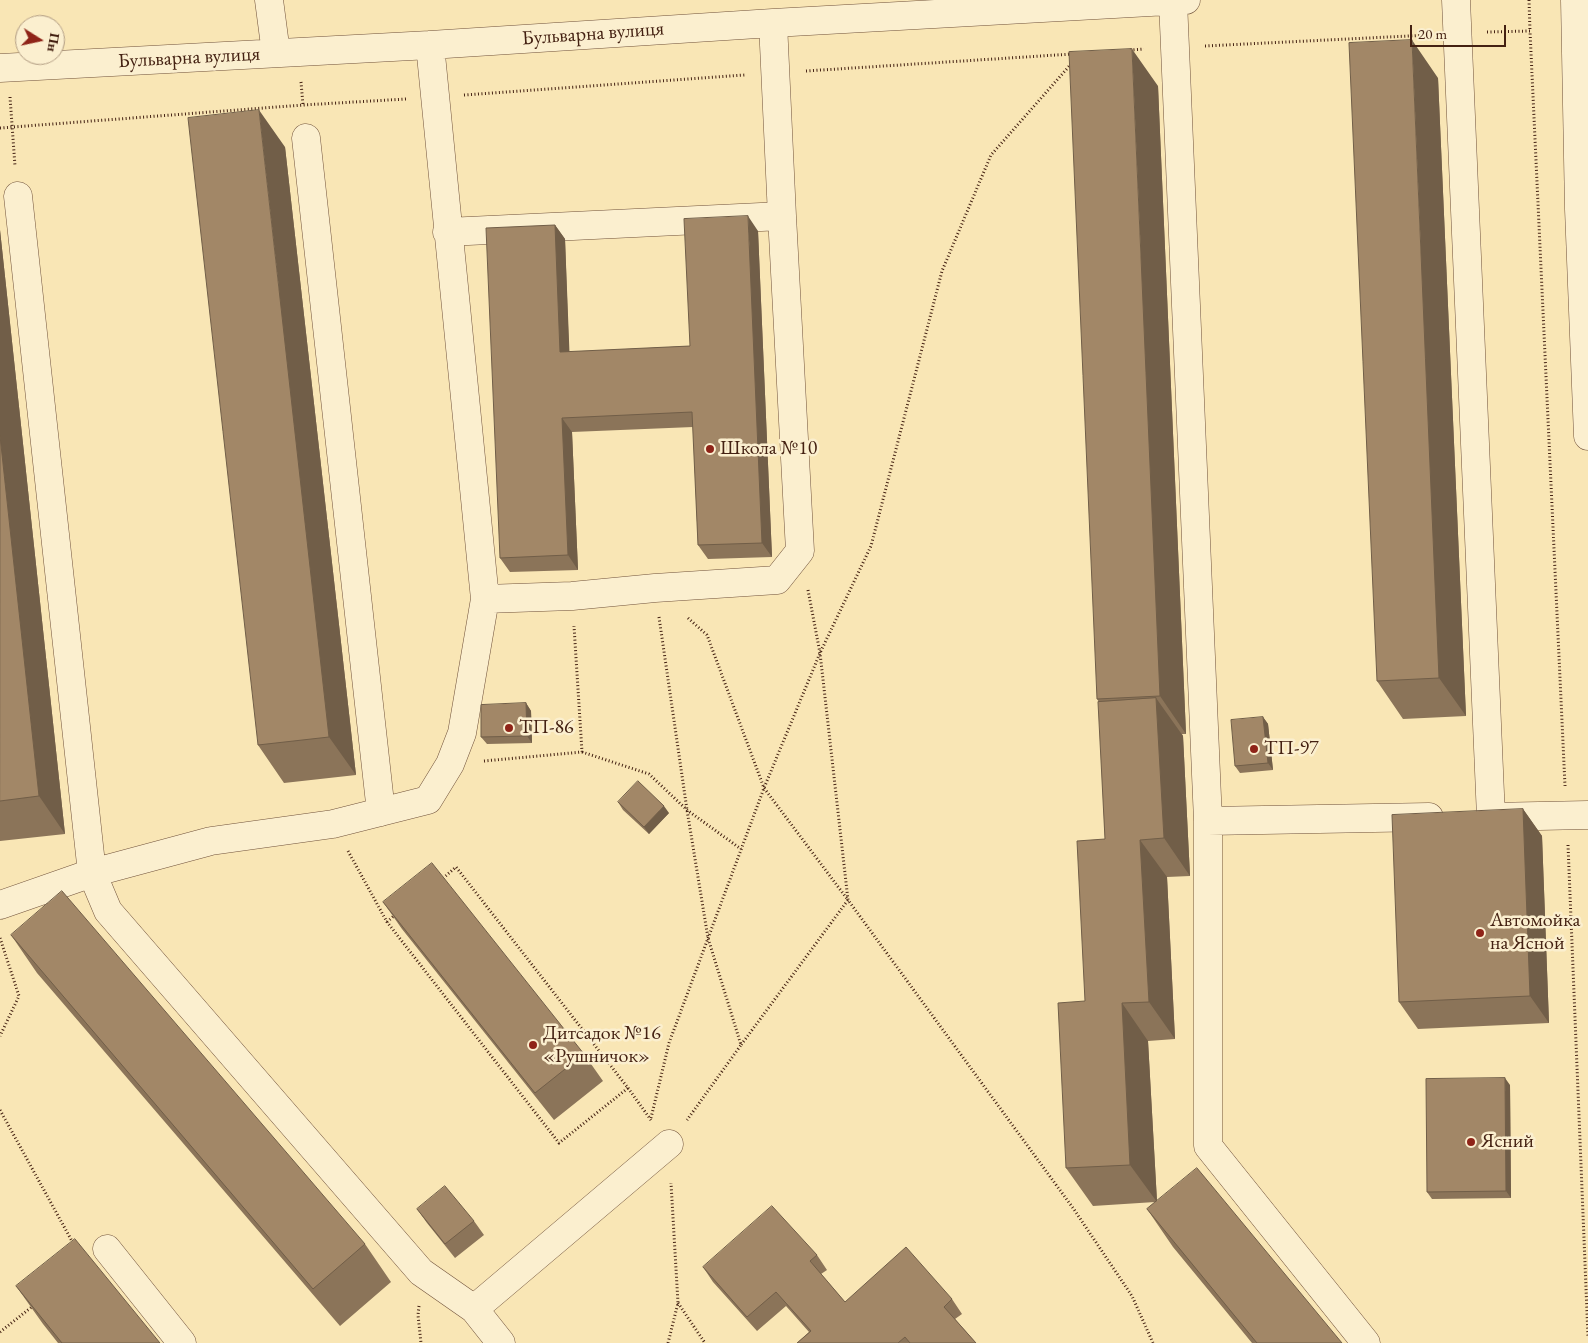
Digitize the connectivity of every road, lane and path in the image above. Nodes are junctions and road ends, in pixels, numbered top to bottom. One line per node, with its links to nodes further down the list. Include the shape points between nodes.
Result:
1 (269, 0): 12 (street)
2 (1180, 0): 6 (street, Бульварна вулиця); 10 (street)
3 (1456, 0): 8 (street)
4 (1529, 0): 7 (path)
5 (1574, 0): 23 (street)
6 (773, 23): 9 (street, Бульварна вулиця); 16 (street)
7 (1530, 31): 8 (path); 37 (path)
8 (1458, 33): 10 (path); 38 (street)
9 (430, 45): 12 (street, Бульварна вулиця); 17 (street)
10 (1175, 48): 11 (path); 39 (street)
11 (1128, 50)
12 (287, 53): 15 (street, Бульварна вулиця); 18 (path)
13 (1081, 54): 16 (path)
14 (1074, 61): 31 (path, via 991,155 942,271 871,546)
15 (4, 68): 20 (path)
16 (776, 73): 17 (path); 24 (street)
17 (434, 97): 18 (path); 25 (street)
18 (303, 105): 20 (path); 21 (path)
19 (0, 128): 20 (path)
20 (12, 128): 22 (path)
21 (306, 138): 36 (street)
22 (18, 196): 42 (street)
23 (1583, 208): 26 (street)
24 (782, 216): 25 (street); 27 (street)
25 (447, 232): 30 (street)
26 (1588, 436)
27 (800, 551): 28 (street, via 777,580); 31 (path)
28 (655, 588): 29 (street); 34 (path, via 708,634); 35 (path)
29 (572, 596): 30 (street); 32 (path)
30 (485, 599): 33 (street, via 462,733)
31 (820, 653): 34 (path); 44 (path)
32 (582, 752): 33 (path); 35 (path, via 649,774)
33 (450, 764): 36 (street, via 428,800)
34 (764, 788): 41 (path); 44 (path)
35 (687, 810): 41 (path); 49 (path)
36 (381, 812): 40 (street)
37 (1577, 815): 38 (street); 62 (path)
38 (1491, 817): 39 (street)
39 (1208, 821): 68 (street, via 1208,1146)
40 (333, 824): 42 (street, via 211,841); 47 (path)
41 (741, 849): 49 (path)
42 (92, 873): 45 (street); 60 (street, via 108,912 421,1272)
43 (441, 880): 52 (path, via 456,867)
44 (848, 900): 51 (path); 67 (path, via 1073,1208 1132,1296)
45 (0, 905)
46 (402, 910): 47 (path)
47 (387, 922): 52 (path, via 558,1142)
48 (0, 938): 50 (path, via 19,996)
49 (708, 938): 51 (path); 54 (path, via 669,1043)
50 (0, 1036)
51 (741, 1045): 55 (path)
52 (628, 1088): 54 (path)
53 (0, 1110): 56 (path)
54 (651, 1120): 55 (path)
55 (669, 1144): 59 (path); 60 (street)
56 (76, 1248)
57 (107, 1249): 63 (street)
58 (39, 1302): 61 (path)
59 (678, 1303): 65 (path); 66 (path)
60 (474, 1309): 64 (street)
61 (0, 1332)
62 (1588, 1337)
63 (182, 1343)
64 (501, 1343)
65 (668, 1343)
66 (705, 1343)
67 (1153, 1343)
68 (1366, 1343)

